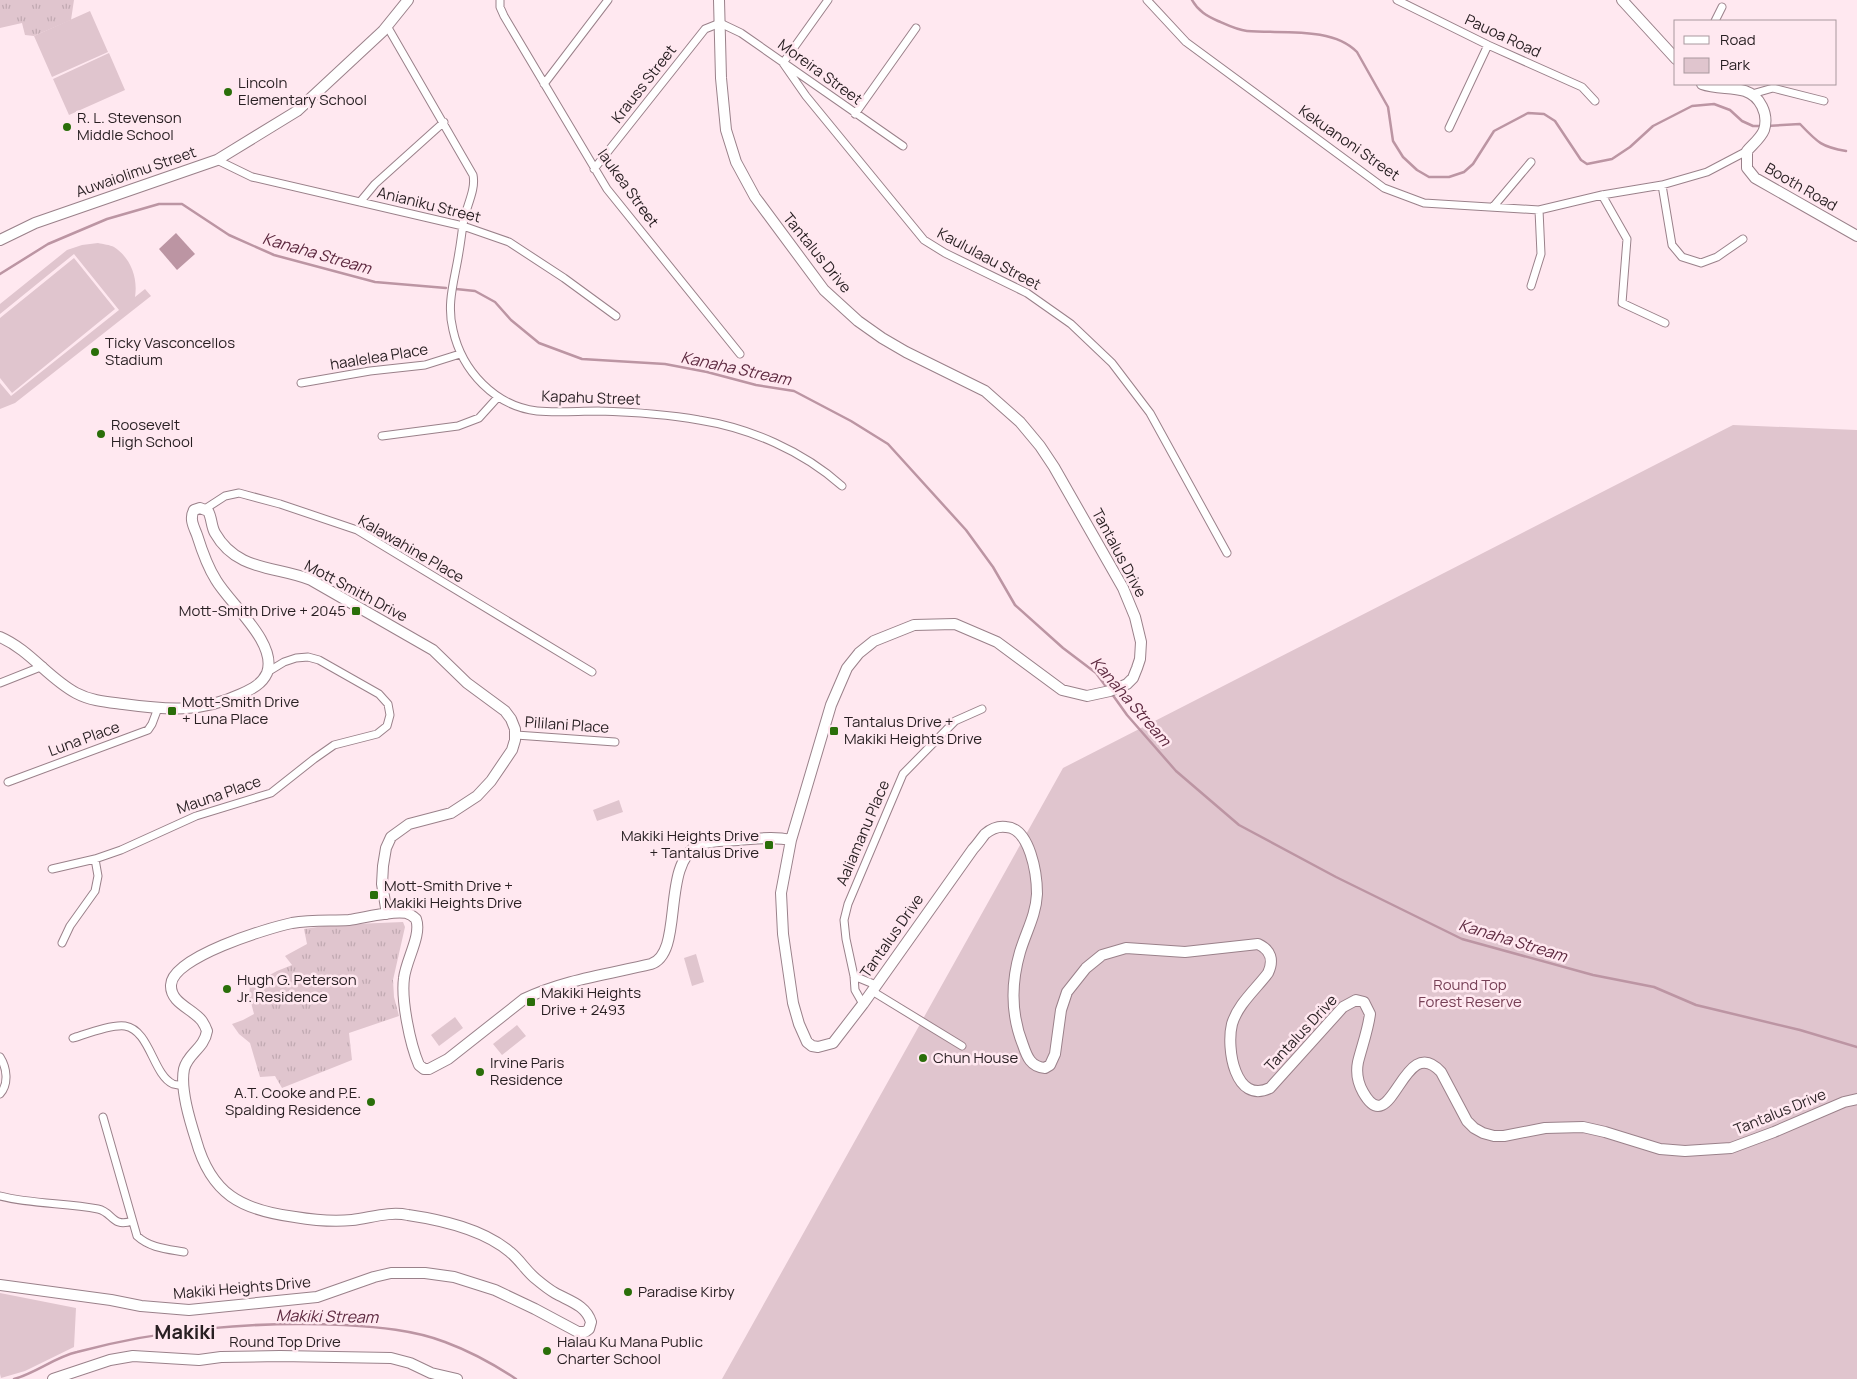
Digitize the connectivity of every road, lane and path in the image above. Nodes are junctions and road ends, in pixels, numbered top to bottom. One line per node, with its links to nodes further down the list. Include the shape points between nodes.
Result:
1 (408, 0): 12 (street, Auwaiolimu Street)
2 (500, 0): 17 (street, Iaukea Street, via 501,11)
3 (608, 0): 17 (street)
4 (719, 0): 11 (street, Tantalus Drive)
5 (828, 0): 16 (street)
6 (1147, 0): 33 (street, Kekuanoni Street, via 1186,42 1384,188 1424,203)
7 (1397, 0): 14 (street, Pauoa Road)
8 (1622, 0): 15 (street)
9 (1722, 7): 10 (street)
10 (1716, 20)
11 (720, 23): 16 (street, Moreira Street, via 741,33); 29 (street, Krauss Street, via 704,29); 60 (street, Tantalus Drive, via 726,130 739,169 758,202 824,290 858,322 900,348 985,391 1020,422 1054,467 1123,588 1141,642 1140,659 1133,678 1127,684 1087,696 1062,690 997,642 955,624 914,625 874,641 847,668 831,705)
12 (387, 26): 23 (street, Kapahu Street); 27 (street, Auwaiolimu Street, via 297,111)
13 (916, 28): 22 (street)
14 (1488, 45): 20 (street, Pauoa Road, via 1582,87); 24 (street)
15 (1674, 57)
16 (783, 63): 22 (street, Moreira Street); 49 (street, Kaululaau Street, via 806,96 924,240 1026,293 1071,324 1112,363 1150,413)
17 (544, 84): 29 (street, Iaukea Street)
18 (1707, 85): 19 (street)
19 (1752, 94): 21 (street, via 1773,88); 26 (street, via 1764,113 1764,128)
20 (1595, 101)
21 (1824, 101)
22 (855, 114): 25 (street, Moreira Street)
23 (444, 122): 32 (street, via 375,184); 35 (street, Kapahu Street, via 474,177)
24 (1449, 128)
25 (902, 146)
26 (1746, 152): 30 (street, Kekuanoni Street, via 1707,172); 36 (street, Booth Road, via 1747,168 1755,178)
27 (217, 160): 32 (street, Anianiku Street, via 252,177); 38 (street, Auwaiolimu Street, via 35,223)
28 (1531, 162): 33 (street)
29 (594, 169): 43 (street, Iaukea Street)
30 (1662, 184): 31 (street, Kekuanoni Street); 37 (street, via 1672,245 1682,258 1701,263 1717,257)
31 (1602, 195): 34 (street, Kekuanoni Street); 41 (street, via 1628,239 1622,303)
32 (360, 202): 35 (street, Anianiku Street)
33 (1493, 207): 34 (street, Kekuanoni Street)
34 (1539, 210): 39 (street, via 1541,254)
35 (463, 226): 40 (street, Anianiku Street, via 509,242); 42 (street, Kapahu Street, via 450,299 450,318)
36 (1857, 236)
37 (1743, 239)
38 (0, 240)
39 (1531, 286)
40 (616, 316)
41 (1665, 323)
42 (460, 354): 44 (street, haalelea Place, via 425,365); 45 (street, Kapahu Street, via 475,376)
43 (740, 354)
44 (301, 383)
45 (498, 397): 46 (street, via 479,418 458,426); 47 (street, Kapahu Street, via 537,411 635,412 716,423 776,444 813,464)
46 (382, 436)
47 (842, 486)
48 (205, 509): 52 (street, Kalawahine Place, via 225,496 239,493 356,530); 53 (street, via 194,510 191,519 206,563 222,590 264,644 269,662); 57 (street, Mott Smith Drive, via 217,536 240,558 263,569 311,580 433,650 472,687 505,711 514,724)
49 (1227, 553)
50 (0, 637): 51 (street, via 20,647)
51 (43, 666): 54 (street); 55 (street, via 83,697)
52 (592, 672)
53 (266, 674): 55 (street, via 254,688 223,702 190,709); 61 (street, Mauna Place, via 296,658 319,660 379,694 388,704 387,726 377,734 334,745 271,793 196,816)
54 (0, 683)
55 (158, 708): 59 (street, Luna Place, via 148,730)
56 (982, 709): 65 (street, Aaliamanu Place, via 955,721 903,774 844,920)
57 (516, 735): 58 (street, Pililani Place); 63 (street, via 509,755 471,802 446,815 410,824 391,837 386,848 382,884)
58 (615, 742)
59 (8, 782)
60 (791, 840): 63 (street, Makiki Heights Drive, via 767,838 694,848 680,872 669,934 658,961 556,986 524,999 448,1059 429,1069 419,1065 416,1058 403,990 406,965 417,936 416,918 405,912); 67 (street, Tantalus Drive, via 781,893 781,914 793,1002 807,1042 818,1047 833,1042)
61 (95, 859): 62 (street, Mauna Place); 64 (street, via 98,876 95,890)
62 (52, 869)
63 (387, 914): 71 (street, Makiki Heights Drive, via 265,929 181,968 171,981 171,992 203,1021 207,1031 203,1044 184,1068)
64 (62, 943)
65 (854, 976): 66 (street); 67 (street, Aaliamanu Place, via 855,990)
66 (874, 988): 67 (street, Tantalus Drive); 69 (street); 73 (street, Tantalus Drive, via 986,834 1008,827 1018,831 1027,844 1036,879 1035,910 1020,953 1013,994 1020,1037 1035,1066 1045,1068 1052,1061 1060,1010 1067,992 1086,968 1102,956 1126,948 1185,952 1258,944 1266,947 1270,954 1270,968 1240,1008 1230,1038 1240,1081 1256,1092 1270,1088 1344,1007 1356,1000 1364,1002 1370,1014 1357,1071 1360,1086 1372,1104 1385,1104 1409,1070 1428,1062 1441,1072 1467,1121 1474,1128 1494,1136 1545,1128 1583,1127 1660,1149 1731,1148 1844,1102)
67 (863, 1004)
68 (73, 1038): 71 (street, via 110,1028 125,1026 132,1029 138,1032 165,1077 172,1084)
69 (962, 1046)
70 (0, 1056): 72 (street, via 6,1086)
71 (184, 1086): 78 (street, Makiki Heights Drive, via 205,1167 236,1200 270,1213 307,1219 350,1220 405,1214 472,1230 501,1245 545,1286 585,1310 591,1322 588,1329 578,1332 495,1290 454,1277 425,1273 391,1273 317,1298 189,1310)
72 (0, 1094)
73 (1857, 1100)
74 (103, 1117): 76 (street)
75 (0, 1196): 76 (street, via 100,1209 118,1223)
76 (132, 1221): 77 (street, via 142,1241)
77 (184, 1252)
78 (0, 1285)
79 (53, 1379): 80 (street, Round Top Drive, via 110,1360 133,1356 199,1360 280,1356 391,1358)
80 (457, 1379)

